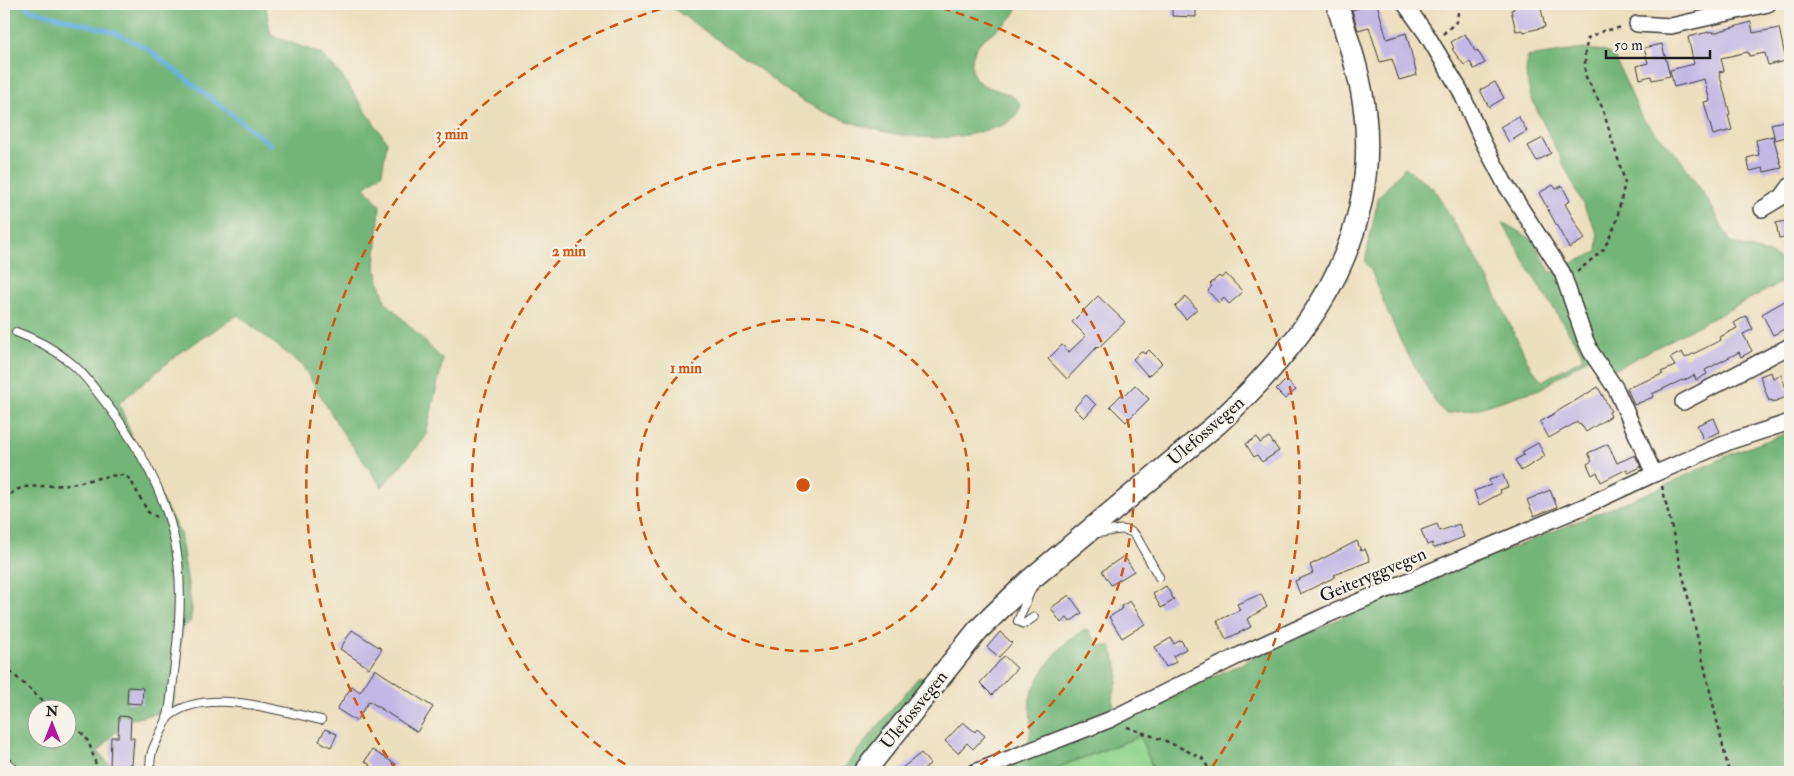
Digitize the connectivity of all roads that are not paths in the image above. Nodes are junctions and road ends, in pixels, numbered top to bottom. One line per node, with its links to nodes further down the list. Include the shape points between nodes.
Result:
1 (1337, 4): 12 (street, Ulefossvegen, via 1361,87 1367,139 1361,210 1340,267 1296,339 1241,402)
2 (1405, 4): 11 (street, via 1460,90 1504,182 1567,282 1591,352 1616,389)
3 (1768, 4): 4 (street, via 1671,26)
4 (1637, 24)
5 (1790, 186): 6 (street, via 1782,197)
6 (1762, 209)
7 (16, 332): 16 (lane, via 43,343 68,360 90,382 137,448 153,479 168,520 179,579 174,676)
8 (1790, 346): 9 (street)
9 (1683, 402)
10 (1790, 422): 11 (street, Geiteryggvegen, via 1731,441)
11 (1656, 473): 22 (street, Geiteryggvegen, via 1327,614 1109,720)
12 (1087, 532): 13 (lane, via 1131,531); 14 (street, Ulefossvegen)
13 (1159, 577)
14 (1030, 580): 15 (lane, via 1032,588 1018,622 1024,624); 21 (street, Ulefossvegen, via 978,630)
15 (1034, 617)
16 (167, 718): 17 (lane, via 184,707 232,702); 20 (lane, via 151,754)
17 (320, 720)
18 (4, 760): 19 (lane)
19 (17, 772)
20 (151, 772)
21 (864, 772)
22 (975, 772)

